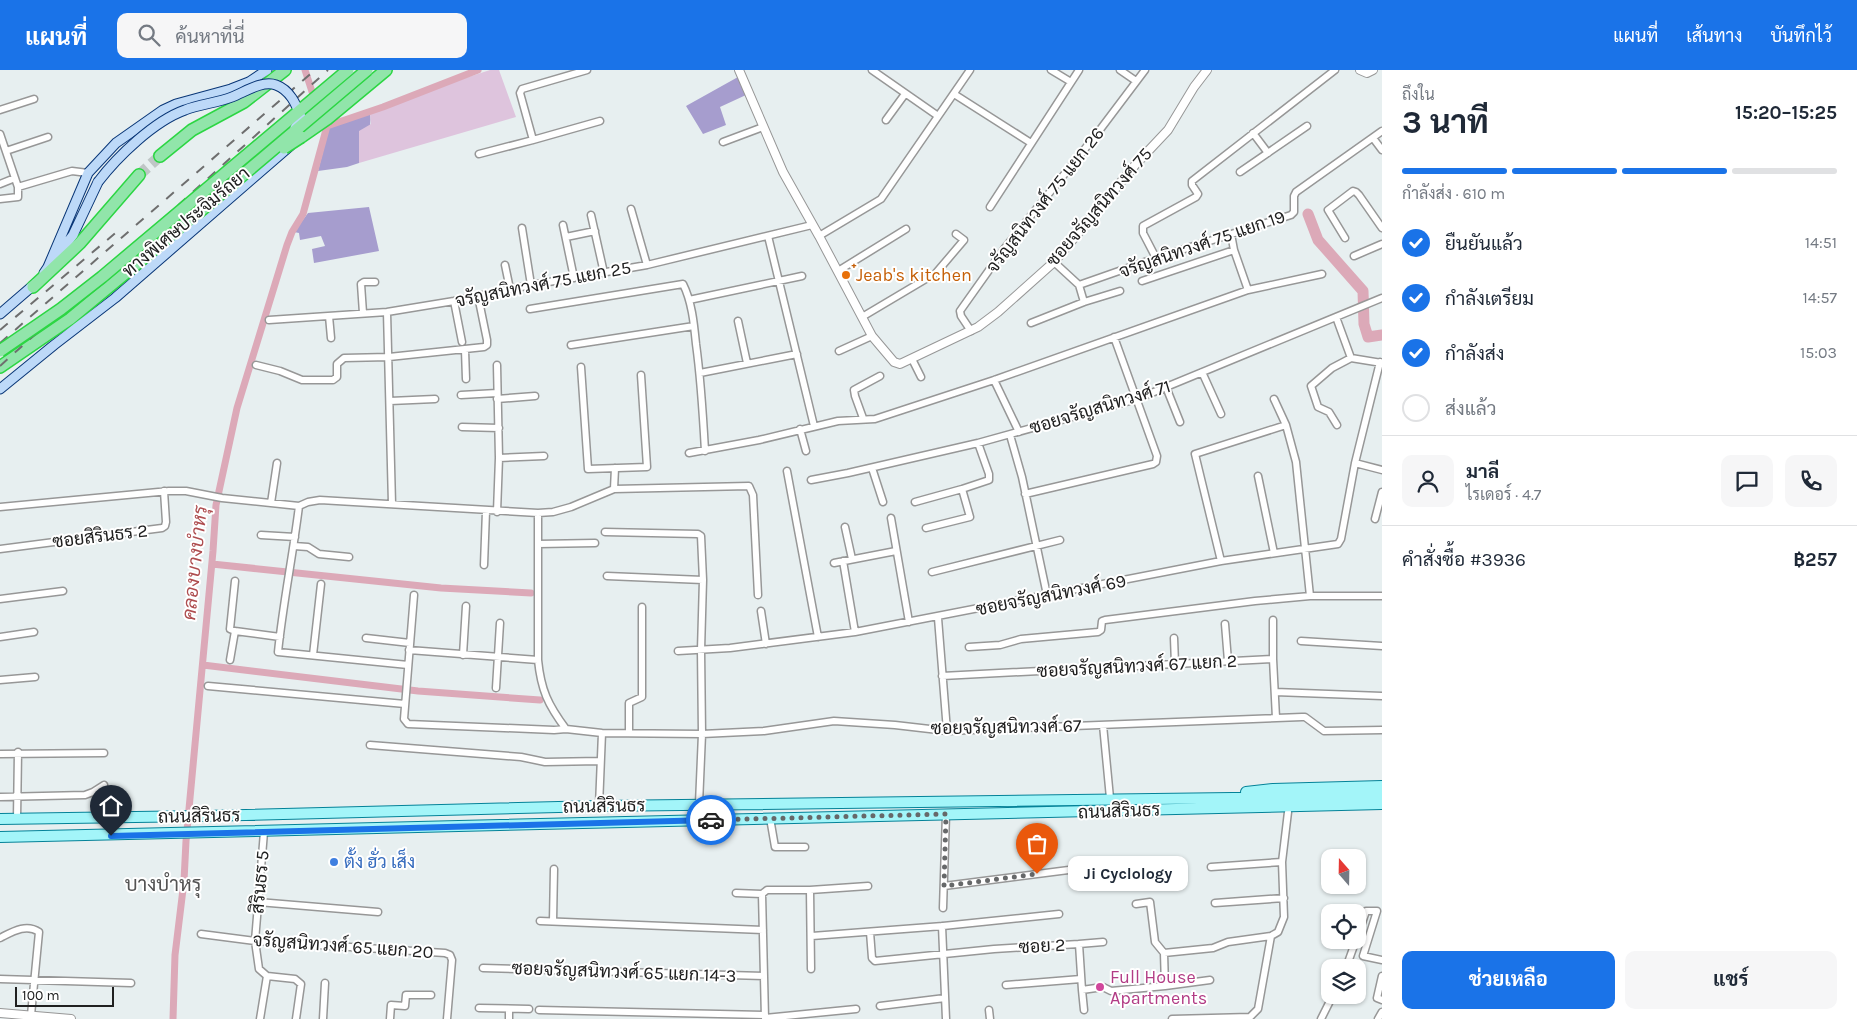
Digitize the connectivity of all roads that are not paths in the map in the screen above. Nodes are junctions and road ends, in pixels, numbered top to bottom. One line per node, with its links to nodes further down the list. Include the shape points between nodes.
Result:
1 (348, 70): 113 (highway, ทางพิเศษประจิมรัถยา, bridge, via 102,278)
2 (366, 70): 110 (main road, bridge, via 283,154 110,303); 123 (highway, ทางพิเศษประจิมรัถยา, bridge, via 70,319)
3 (386, 70): 44 (highway, bridge, via 314,128)
4 (587, 70): 35 (street, via 522,90 520,93)
5 (739, 70): 29 (street, ซอยจรัญสนิทวงศ์ 75)
6 (872, 70): 21 (street)
7 (970, 70): 22 (street)
8 (1051, 70): 20 (street)
9 (1079, 70): 20 (street)
10 (1120, 70): 19 (street)
11 (1145, 70): 19 (street, จรัญสนิทวงศ์ 75 แยก 26)
12 (1207, 70): 71 (street, ซอยจรัญสนิทวงศ์ 75, via 1168,130)
13 (1335, 70): 18 (street)
14 (1360, 70): 15 (street)
15 (1373, 70)
16 (261, 71): 46 (main road, via 249,82 232,89 163,110 116,143)
17 (284, 71): 43 (highway, via 244,102 192,130)
18 (1326, 73): 31 (street)
19 (1136, 81): 105 (street, จรัญสนิทวงศ์ 75 แยก 26, via 1004,249 960,311)
20 (1071, 82): 38 (street)
21 (905, 94): 25 (street); 26 (street)
22 (954, 94): 25 (street); 38 (street)
23 (34, 99): 24 (street)
24 (0, 110)
25 (938, 116): 64 (street, via 881,199)
26 (886, 120)
27 (600, 121): 35 (street)
28 (1307, 126): 41 (street)
29 (762, 127): 37 (street); 56 (street, ซอยจรัญสนิทวงศ์ 75)
30 (1382, 131): 34 (street, จรัญสนิทวงศ์ 75 แยก 19)
31 (1253, 133): 41 (street); 70 (street, via 1192,181 1196,197 1143,226 1143,233)
32 (0, 134): 36 (street)
33 (48, 137): 40 (street)
34 (1373, 138): 39 (street); 62 (street, จรัญสนิทวงศ์ 75 แยก 19, via 1296,192 1293,214)
35 (533, 140): 42 (street)
36 (1, 142): 40 (street)
37 (723, 142)
38 (1031, 143): 52 (street)
39 (1382, 150)
40 (6, 151): 48 (street)
41 (1268, 153): 45 (street)
42 (479, 154)
43 (160, 156)
44 (271, 156): 74 (main road, bridge, via 301,117 290,95 280,87 269,84 173,115 117,159 98,182 73,235); 110 (main road, bridge, via 106,295)
45 (1240, 172)
46 (88, 173): 50 (street, via 72,171); 74 (main road)
47 (139, 175): 85 (highway, via 68,254)
48 (15, 178): 49 (street); 50 (street)
49 (0, 184)
50 (18, 187): 51 (street, via 18,197)
51 (0, 199)
52 (990, 207)
53 (630, 209): 73 (street)
54 (591, 215): 60 (street)
55 (563, 225): 65 (street)
56 (812, 225): 63 (street, จรัญสนิทวงศ์ 75 แยก 25); 64 (street, ซอยจรัญสนิทวงศ์ 75)
57 (522, 228): 83 (street)
58 (1382, 228): 66 (street, via 1359,195 1353,192 1328,210)
59 (906, 229): 75 (street)
60 (594, 231): 65 (street); 76 (street)
61 (956, 234): 99 (street, via 964,240 936,273)
62 (1231, 234): 68 (street); 70 (street, จรัญสนิทวงศ์ 75 แยก 19)
63 (768, 236): 73 (street, จรัญสนิทวงศ์ 75 แยก 25); 80 (street)
64 (819, 236): 75 (street, ซอยจรัญสนิทวงศ์ 75)
65 (566, 237): 79 (street)
66 (1345, 238)
67 (1382, 244): 69 (street)
68 (1234, 250): 81 (street); 87 (street)
69 (1354, 256)
70 (1156, 258): 84 (street, จรัญสนิทวงศ์ 75 แยก 19)
71 (1054, 262): 84 (street); 105 (street, ซอยจรัญสนิทวงศ์ 75, via 998,312)
72 (505, 265): 86 (street)
73 (647, 265): 76 (street, จรัญสนิทวงศ์ 75 แยก 25)
74 (48, 267): 85 (main road)
75 (838, 271): 99 (street, ซอยจรัญสนิทวงศ์ 75)
76 (604, 273): 79 (street, จรัญสนิทวงศ์ 75 แยก 25)
77 (1322, 274): 87 (street)
78 (802, 276): 80 (street)
79 (574, 278): 83 (street, จรัญสนิทวงศ์ 75 แยก 25)
80 (779, 281): 91 (street); 115 (street)
81 (1142, 281)
82 (375, 282): 96 (street, via 361,284)
83 (531, 285): 86 (street, จรัญสนิทวงศ์ 75 แยก 25)
84 (1079, 285): 93 (street)
85 (34, 286): 97 (main road)
86 (510, 289): 89 (street, จรัญสนิทวงศ์ 75 แยก 25)
87 (1248, 290): 107 (street)
88 (1120, 291): 93 (street)
89 (478, 296): 92 (street, จรัญสนิทวงศ์ 75 แยก 25); 112 (street, via 486,345)
90 (1382, 298): 100 (street, ซอยจรัญสนิทวงศ์ 71)
91 (689, 300): 94 (street, via 682,284); 104 (street)
92 (454, 301): 95 (street, จรัญสนิทวงศ์ 75 แยก 25); 109 (street)
93 (1084, 302): 103 (street)
94 (530, 309)
95 (387, 312): 96 (street, จรัญสนิทวงศ์ 75 แยก 25); 116 (street)
96 (362, 313): 98 (street, จรัญสนิทวงศ์ 75 แยก 25)
97 (0, 314)
98 (329, 316): 101 (street, จรัญสนิทวงศ์ 75 แยก 25); 108 (street)
99 (862, 317): 106 (street, ซอยจรัญสนิทวงศ์ 75)
100 (1336, 317): 117 (street); 125 (street, ซอยจรัญสนิทวงศ์ 71)
101 (270, 320)
102 (738, 321): 119 (street)
103 (1031, 323)
104 (694, 326): 111 (street); 126 (street)
105 (971, 331): 118 (street, ซอยจรัญสนิทวงศ์ 75)
106 (872, 336): 114 (street); 118 (street, ซอยจรัญสนิทวงศ์ 75, via 895,363)
107 (1114, 337): 131 (street); 138 (street)
108 (331, 338)
109 (462, 342)
110 (54, 345): 133 (main road)
111 (571, 345)
112 (465, 350): 116 (street); 130 (street)
113 (0, 351)
114 (838, 351)
115 (797, 354): 119 (street); 146 (street)
116 (389, 357): 121 (street, via 344,358 337,364 337,377 333,380 302,380); 140 (street)
117 (1351, 358): 120 (street); 145 (street, via 1332,368 1311,388 1318,406 1329,412)
118 (912, 359): 129 (street)
119 (747, 363): 126 (street)
120 (1381, 363): 158 (street)
121 (256, 365)
122 (497, 365): 135 (street)
123 (0, 367)
124 (581, 367): 160 (street, via 587,468)
125 (1202, 372): 132 (street, ซอยจรัญสนิทวงศ์ 71); 141 (street)
126 (700, 374): 153 (street)
127 (641, 375): 160 (street, via 647,467)
128 (880, 376): 142 (street, via 854,390)
129 (921, 376)
130 (466, 379)
131 (994, 380): 142 (street, via 875,419); 150 (street)
132 (1166, 387): 138 (street, ซอยจรัญสนิทวงศ์ 71); 143 (street)
133 (0, 389)
134 (461, 395): 135 (street)
135 (497, 396): 136 (street); 148 (street)
136 (535, 396)
137 (435, 399): 140 (street)
138 (1137, 399): 150 (street, ซอยจรัญสนิทวงศ์ 71); 170 (street, via 1156,462)
139 (1274, 399): 144 (street)
140 (390, 401): 174 (street)
141 (1221, 414)
142 (863, 418): 146 (street)
143 (1180, 422)
144 (1286, 425): 194 (street, via 1296,462); 199 (street, via 1195,454)
145 (1337, 425)
146 (814, 426): 149 (street)
147 (462, 427): 148 (street)
148 (499, 428): 157 (street)
149 (800, 429): 153 (street); 154 (street)
150 (1019, 432): 151 (street, ซอยจรัญสนิทวงศ์ 71)
151 (1010, 435): 152 (street, ซอยจรัญสนิทวงศ์ 71); 170 (street)
152 (978, 443): 161 (street, ซอยจรัญสนิทวงศ์ 71); 167 (street, via 990,479)
153 (704, 451): 155 (street)
154 (806, 451)
155 (689, 453)
156 (544, 456): 157 (street)
157 (499, 458): 178 (street)
158 (1355, 462): 162 (street); 194 (street, ซอยจรัญสนิทวงศ์ 69, via 1340,543)
159 (277, 463): 173 (street)
160 (615, 468): 166 (street)
161 (872, 468): 165 (street, ซอยจรัญสนิทวงศ์ 71); 171 (street)
162 (1382, 470)
163 (787, 471): 227 (street)
164 (1258, 476): 195 (street)
165 (811, 480)
166 (614, 489): 179 (street, via 571,507); 209 (street, via 749,486)
167 (962, 489): 172 (street); 183 (street, via 970,517)
168 (164, 491): 173 (street); 176 (street); 192 (street, ซอยสิรินธร 2, via 166,522 162,528)
169 (1382, 492): 181 (street)
170 (1025, 494): 190 (street)
171 (883, 502)
172 (915, 502)
173 (271, 503): 175 (street)
174 (392, 504): 175 (street, via 320,500); 177 (street)
175 (299, 506): 186 (street)
176 (0, 507)
177 (486, 511): 178 (street); 201 (street)
178 (497, 512): 179 (street)
179 (538, 513): 189 (street)
180 (891, 518): 193 (street)
181 (1375, 518)
182 (845, 527): 197 (street)
183 (926, 528)
184 (605, 532): 204 (street, via 698,534 701,536)
185 (261, 536): 186 (street)
186 (295, 537): 191 (street)
187 (1060, 540): 190 (street)
188 (595, 543): 189 (street)
189 (538, 544): 243 (street)
190 (1036, 545): 202 (street); 210 (street)
191 (294, 546): 196 (street, via 308,547 319,554); 226 (street)
192 (0, 549)
193 (896, 550): 197 (street); 219 (street)
194 (1305, 550): 195 (street, ซอยจรัญสนิทวงศ์ 69); 211 (street)
195 (1274, 553): 199 (street, ซอยจรัญสนิทวงศ์ 69)
196 (350, 557)
197 (852, 559): 198 (street)
198 (843, 561): 200 (street); 224 (street)
199 (1221, 561): 210 (street, ซอยจรัญสนิทวงศ์ 69)
200 (834, 563)
201 (484, 565)
202 (932, 572)
203 (607, 576): 204 (street)
204 (703, 580): 236 (street)
205 (235, 581): 222 (street, via 230,625 230,629)
206 (322, 584): 238 (street)
207 (63, 591): 213 (street)
208 (414, 595): 231 (street)
209 (758, 595)
210 (1047, 596): 217 (street, ซอยจรัญสนิทวงศ์ 69)
211 (1310, 596): 212 (street); 234 (street, via 1104,620 1102,630 1098,632)
212 (1382, 596)
213 (0, 599)
214 (466, 606): 239 (street)
215 (642, 607): 260 (street, via 642,697 628,704)
216 (761, 611): 232 (street)
217 (938, 618): 219 (street, ซอยจรัญสนิทวงศ์ 69); 247 (street)
218 (1273, 620): 241 (street)
219 (909, 622): 224 (street, ซอยจรัญสนิทวงศ์ 69)
220 (500, 623): 240 (street)
221 (1225, 624): 244 (street)
222 (235, 631): 226 (street); 242 (street)
223 (34, 632): 225 (street)
224 (855, 632): 227 (street, ซอยจรัญสนิทวงศ์ 69)
225 (0, 637)
226 (280, 637): 238 (street, via 278,652)
227 (818, 637): 232 (street, ซอยจรัญสนิทวงศ์ 69)
228 (366, 638): 231 (street)
229 (1174, 638): 245 (street)
230 (1301, 641): 233 (street)
231 (410, 643): 235 (street)
232 (766, 644): 236 (street, ซอยจรัญสนิทวงศ์ 69)
233 (1382, 646)
234 (969, 647)
235 (409, 650): 239 (street); 246 (street)
236 (701, 650): 237 (street, ซอยจรัญสนิทวงศ์ 69); 262 (street)
237 (678, 651)
238 (313, 655): 246 (street)
239 (463, 655): 240 (street)
240 (498, 658): 243 (street); 251 (street)
241 (1273, 658): 244 (street, ซอยจรัญสนิทวงศ์ 67 แยก 2); 252 (street)
242 (230, 660)
243 (538, 660): 257 (street, via 542,689)
244 (1228, 661): 245 (street, ซอยจรัญสนิทวงศ์ 67 แยก 2)
245 (1175, 664): 247 (street, ซอยจรัญสนิทวงศ์ 67 แยก 2)
246 (408, 665): 254 (street)
247 (942, 676): 259 (street)
248 (35, 677): 249 (street)
249 (0, 680)
250 (208, 686): 254 (street)
251 (496, 688)
252 (1275, 692): 253 (street); 255 (street)
253 (1382, 696)
254 (405, 704): 257 (street, ซอยจรัญสนิทวงศ์ 67, via 404,719 408,724)
255 (1276, 718): 256 (street, ซอยจรัญสนิทวงศ์ 67); 258 (street, ซอยจรัญสนิทวงศ์ 67, via 1306,717 1324,731)
256 (1103, 725): 259 (street, ซอยจรัญสนิทวงศ์ 67); 274 (street)
257 (566, 729): 261 (street, ซอยจรัญสนิทวงศ์ 67)
258 (1382, 730)
259 (947, 731): 262 (street, ซอยจรัญสนิทวงศ์ 67, via 834,721 764,731)
260 (629, 732): 261 (street, ซอยจรัญสนิทวงศ์ 67); 262 (street, ซอยจรัญสนิทวงศ์ 67)
261 (602, 733): 267 (street)
262 (702, 734): 276 (street)
263 (370, 745): 267 (street, via 545,762)
264 (18, 752): 265 (street); 266 (street); 270 (street)
265 (104, 753)
266 (0, 754)
267 (600, 761): 278 (street)
268 (104, 785): 270 (street, via 86,795)
269 (1382, 786): 273 (main road, ถนนสิรินธร, via 1273,789)
270 (17, 796): 272 (street); 287 (street)
271 (1382, 796): 275 (main road, ถนนสิรินธร)
272 (0, 797)
273 (1208, 797): 274 (main road, ถนนสิรินธร); 275 (main road, ถนนสิรินธร)
274 (1110, 798): 276 (main road, ถนนสิรินธร)
275 (1302, 802): 277 (main road, ถนนสิรินธร); 281 (main road, ถนนสิรินธร)
276 (699, 804): 278 (main road, ถนนสิรินธร)
277 (1382, 804)
278 (599, 806): 280 (main road, ถนนสิรินธร)
279 (519, 808): 280 (main road, ถนนสิรินธร); 287 (main road, ถนนสิรินธร); 289 (main road)
280 (532, 808): 288 (main road)
281 (1217, 808): 283 (main road, ถนนสิรินธร, via 1242,812); 284 (main road, ถนนสิรินธร)
282 (1382, 810): 283 (main road, ถนนสิรินธร)
283 (1288, 812): 293 (street)
284 (946, 814): 285 (main road, ถนนสิรินธร); 298 (street)
285 (770, 818): 288 (main road, ถนนสิรินธร); 292 (street, via 775,847)
286 (0, 819): 287 (main road, ถนนสิรินธร)
287 (17, 819)
288 (531, 824): 289 (main road, ถนนสิรินธร)
289 (518, 825): 290 (main road, ถนนสิรินธร)
290 (264, 832): 291 (main road, ถนนสิรินธร); 303 (street, สิรินธร 5)
291 (0, 837)
292 (805, 847)
293 (1282, 862): 295 (street); 302 (street)
294 (1092, 867): 298 (street)
295 (1210, 867)
296 (554, 869): 311 (street)
297 (868, 886): 299 (street)
298 (944, 886): 306 (street)
299 (810, 890): 301 (street, via 767,890); 316 (street)
300 (736, 892): 301 (street)
301 (762, 894): 313 (street)
302 (1284, 898): 305 (street); 317 (street, via 1284,916 1278,932)
303 (258, 902): 308 (street); 319 (street, สิรินธร 5)
304 (1136, 904): 324 (street, via 1150,902 1155,942)
305 (1215, 904)
306 (944, 908)
307 (1366, 911): 322 (street, via 1377,911)
308 (378, 912)
309 (1059, 914): 312 (street)
310 (540, 921): 311 (street)
311 (553, 921): 313 (street)
312 (942, 926): 314 (street); 325 (street)
313 (763, 930): 330 (street)
314 (870, 932): 316 (street); 325 (street, ซอย 2, via 875,961)
315 (201, 934): 319 (street, จรัญสนิทวงศ์ 65 แยก 20)
316 (812, 936): 328 (street)
317 (1271, 936): 324 (street, via 1228,942 1213,948); 358 (street, via 1258,1009 1250,1016)
318 (0, 938): 335 (street, via 26,928 39,932)
319 (255, 941): 329 (street, สิรินธร 5, via 259,970); 364 (street, จรัญสนิทวงศ์ 65 แยก 20, via 445,952 452,960)
320 (1103, 942): 321 (street)
321 (1079, 944): 325 (street, ซอย 2); 332 (street, ซอย 2)
322 (1366, 946)
323 (1365, 949): 326 (street, via 1363,956)
324 (1164, 953): 339 (street)
325 (944, 954): 342 (street)
326 (1382, 960)
327 (483, 968): 330 (street, ซอยจรัญสนิทวงศ์ 65 แยก 14-3)
328 (811, 969)
329 (267, 976): 360 (street); 361 (street, via 295,978 301,984)
330 (764, 976): 357 (street)
331 (1382, 976): 343 (street, via 1377,998)
332 (1081, 979): 338 (street); 340 (street, ซอย 2)
333 (0, 980): 335 (street)
334 (1210, 980): 339 (street)
335 (35, 981): 336 (street); 355 (street)
336 (131, 983)
337 (325, 983): 362 (street)
338 (1006, 985)
339 (1165, 986): 340 (street)
340 (1082, 990): 352 (street, ซอย 2)
341 (431, 995): 363 (street, via 406,995 405,1006 392,1005)
342 (945, 998): 345 (street); 366 (street)
343 (1382, 1000)
344 (1328, 1004): 369 (street)
345 (880, 1006)
346 (479, 1008): 347 (street)
347 (509, 1009): 348 (street); 365 (street)
348 (529, 1009)
349 (856, 1009): 357 (street)
350 (539, 1010): 357 (street)
351 (989, 1010): 367 (street)
352 (1084, 1010)
353 (1382, 1012): 370 (street)
354 (0, 1013): 356 (street)
355 (31, 1014): 356 (street); 359 (street)
356 (17, 1016)
357 (765, 1017)
358 (1233, 1018): 368 (street)
359 (71, 1019)
360 (260, 1019)
361 (296, 1019)
362 (323, 1019)
363 (390, 1019)
364 (447, 1019)
365 (508, 1019)
366 (946, 1019)
367 (990, 1019)
368 (1172, 1019)
369 (1321, 1019)
370 (1378, 1019)

